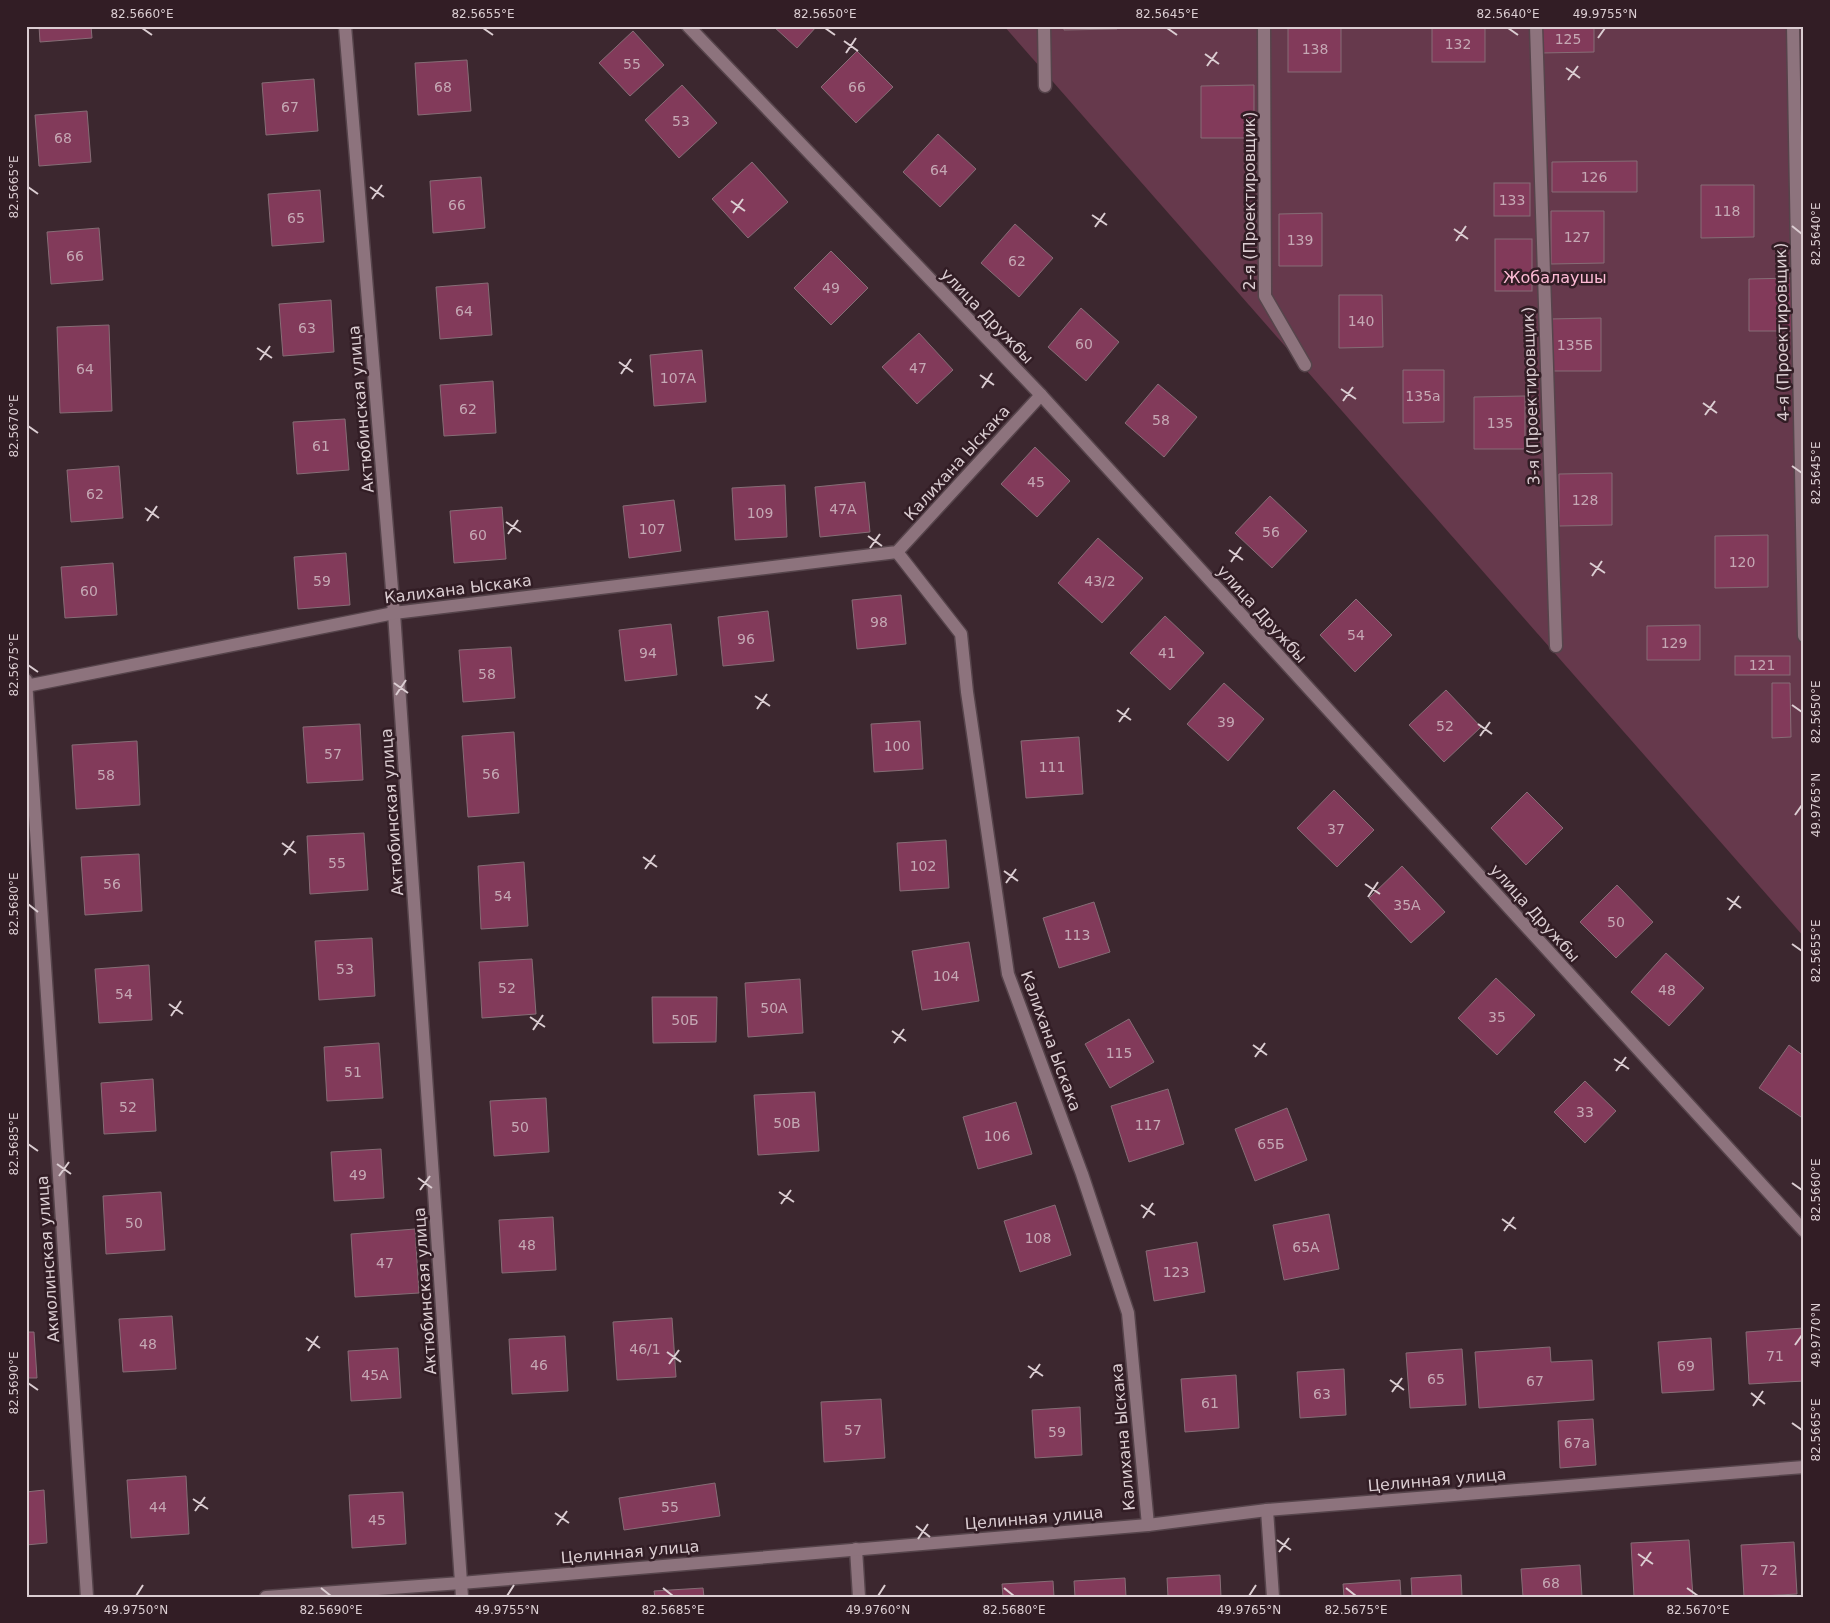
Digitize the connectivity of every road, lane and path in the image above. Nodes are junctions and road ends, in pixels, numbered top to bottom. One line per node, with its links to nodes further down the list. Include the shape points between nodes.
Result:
1 (345, 26): 11 (street, Актюбинская улица)
2 (688, 26): 9 (street, улица Дружбы)
3 (1044, 26): 7 (street)
4 (1264, 26): 8 (street, 2-я (Проектировщик), via 1265,296)
5 (1536, 26): 13 (street, 3-я (Проектировщик))
6 (1793, 26): 12 (street, 4-я (Проектировщик))
7 (1046, 86)
8 (1305, 365)
9 (1040, 395): 10 (street, Калихана Ыскака); 16 (street, улица Дружбы)
10 (897, 552): 11 (street, Калихана Ыскака); 19 (street, Калихана Ыскака, via 961,634 1008,974 1082,1174 1128,1312)
11 (394, 613): 15 (street, Калихана Ыскака); 21 (street, Актюбинская улица)
12 (1804, 636)
13 (1556, 646)
14 (26, 680): 15 (street, Акмолинская улица)
15 (26, 686): 22 (street, Акмолинская улица)
16 (1804, 1232)
17 (1804, 1467): 18 (street, Целинная улица)
18 (1267, 1510): 19 (street, Целинная улица); 26 (street)
19 (1148, 1525): 20 (street, Целинная улица)
20 (856, 1549): 21 (street, Целинная улица); 25 (street)
21 (461, 1583): 23 (street, Целинная улица); 24 (street, Актюбинская улица)
22 (87, 1597)
23 (266, 1597)
24 (462, 1597)
25 (859, 1597)
26 (1273, 1597)

